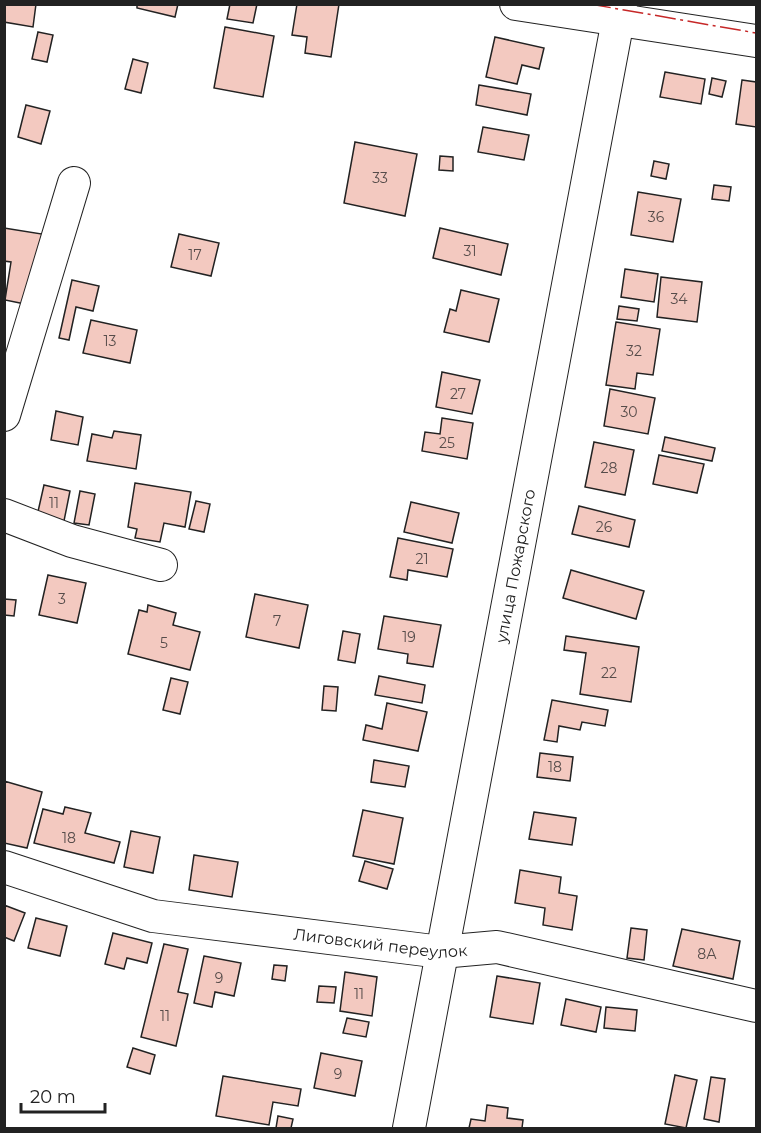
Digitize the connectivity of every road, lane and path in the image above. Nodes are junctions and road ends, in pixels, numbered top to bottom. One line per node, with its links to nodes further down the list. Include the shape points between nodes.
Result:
1 (516, 4): 2 (street)
2 (619, 12): 3 (street); 9 (street, улица Пожарского)
3 (756, 42)
4 (74, 183): 5 (street)
5 (4, 415)
6 (4, 515): 7 (street, via 72,541)
7 (161, 565)
8 (4, 867): 9 (street, Лиговский переулок, via 153,916)
9 (441, 952): 10 (street, Лиговский переулок, via 497,947); 11 (street, улица Пожарского)
10 (756, 1006)
11 (409, 1128)

